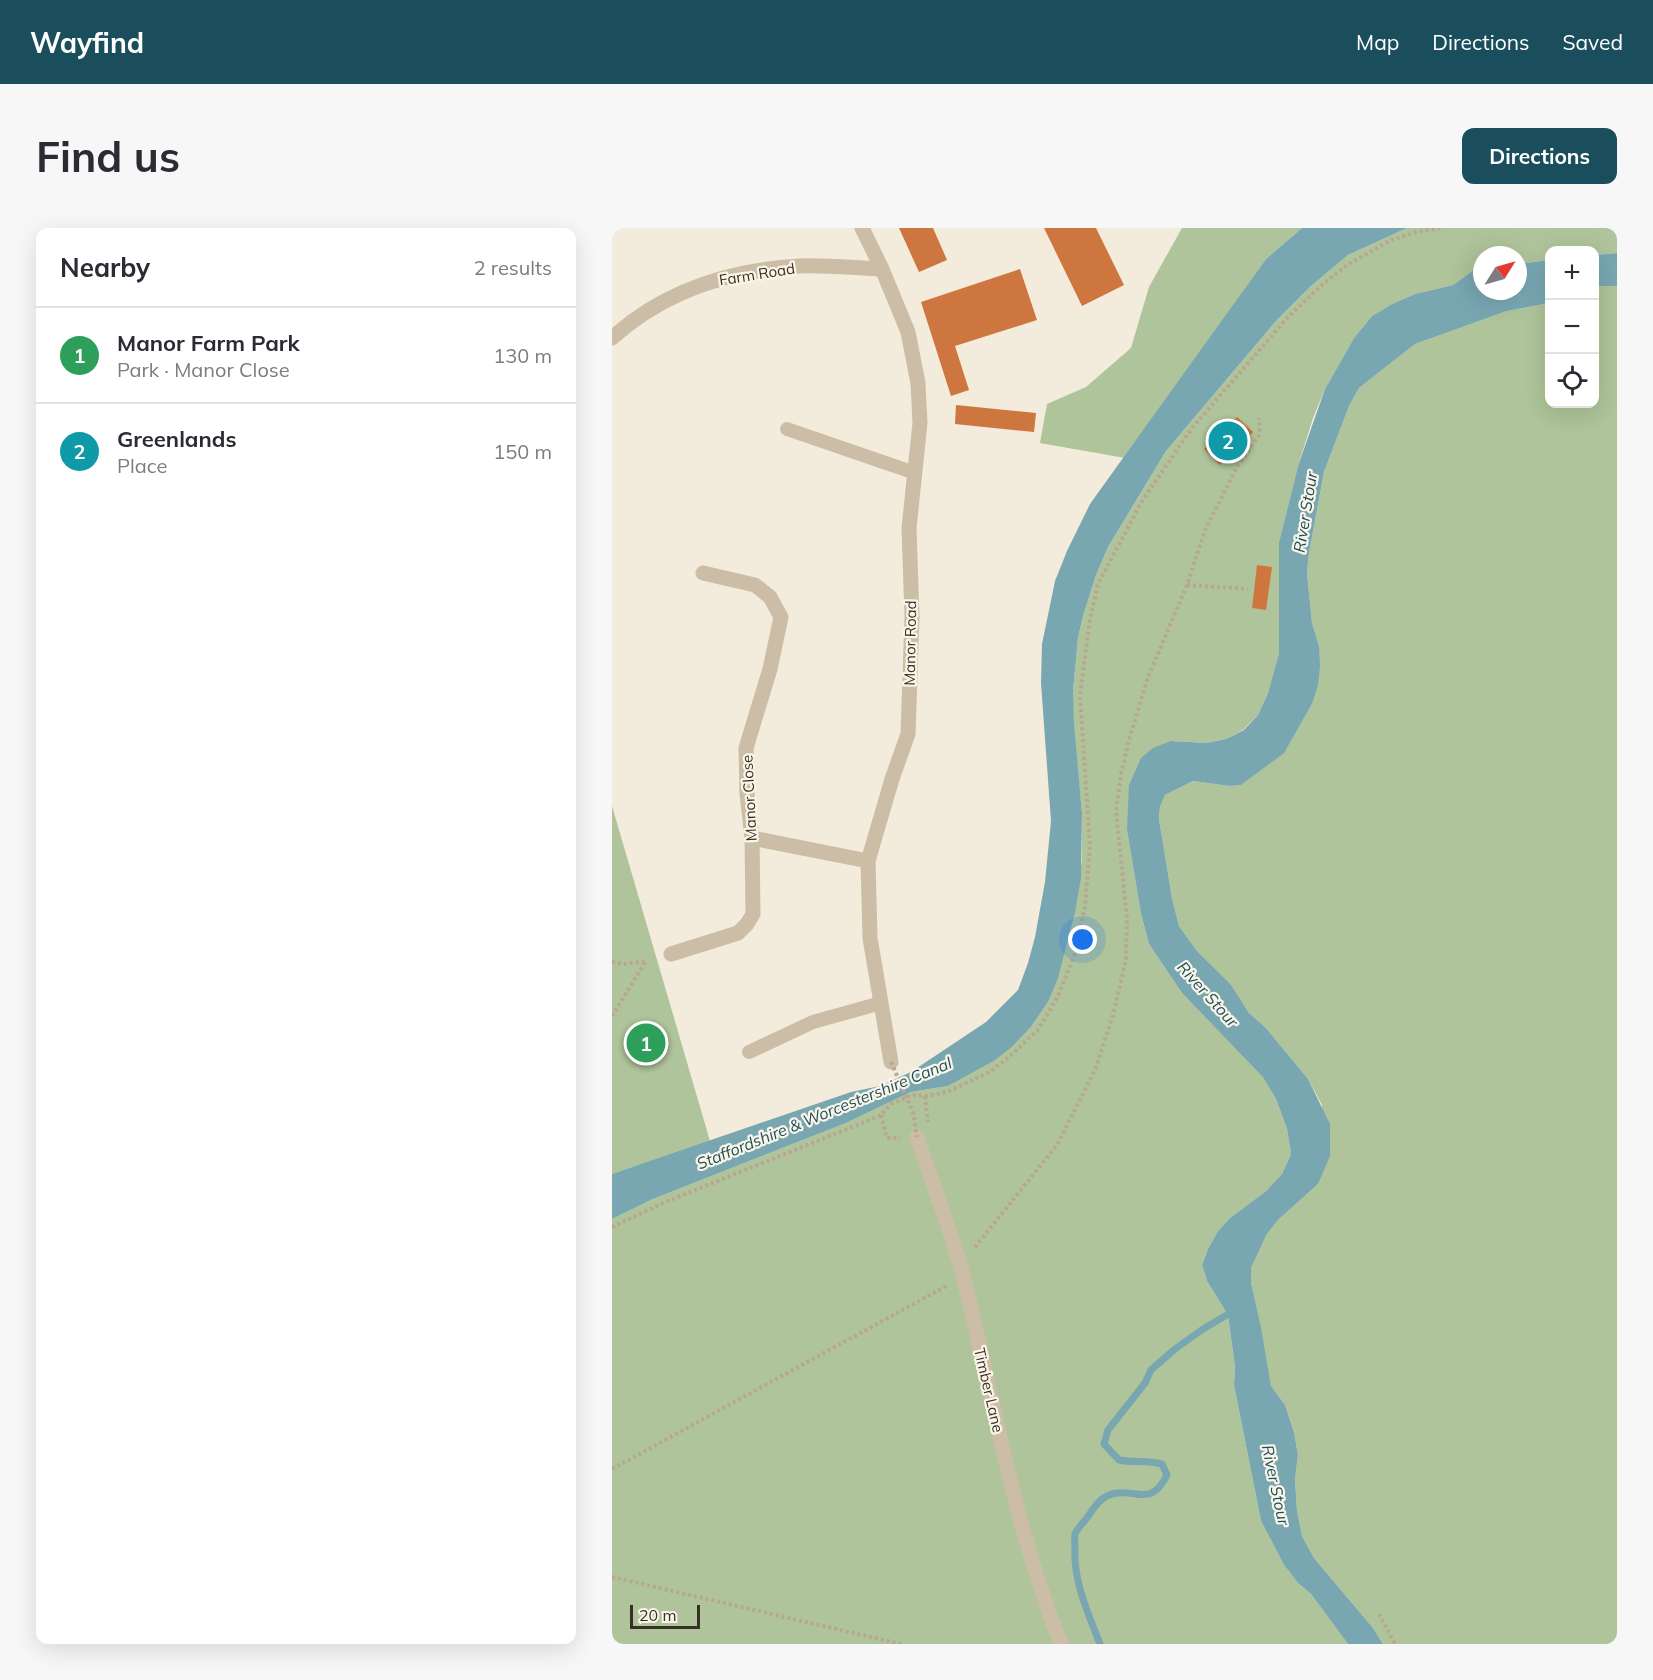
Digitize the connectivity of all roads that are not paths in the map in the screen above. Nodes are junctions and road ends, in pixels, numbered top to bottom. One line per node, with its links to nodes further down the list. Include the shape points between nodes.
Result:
1 (862, 228): 2 (street, Manor Road)
2 (882, 269): 3 (street, Farm Road, via 800,266 728,276 677,293 632,320); 5 (street, Manor Road, via 908,332 918,383 920,423)
3 (612, 338)
4 (787, 429): 5 (lane)
5 (915, 473): 8 (street, Manor Road, via 909,528 912,617 908,734)
6 (703, 573): 7 (street, Manor Close, via 756,585 770,597 782,617 746,748)
7 (752, 838): 8 (street); 9 (street, Manor Close, via 753,914 747,924 738,933)
8 (868, 861): 10 (street, Manor Road, via 870,938)
9 (671, 954)
10 (881, 1003): 11 (lane, via 813,1022); 12 (street, Manor Road)
11 (749, 1052)
12 (891, 1062)
13 (917, 1137): 14 (street, Timber Lane, via 963,1277 1007,1469 1033,1565)
14 (1061, 1644)

